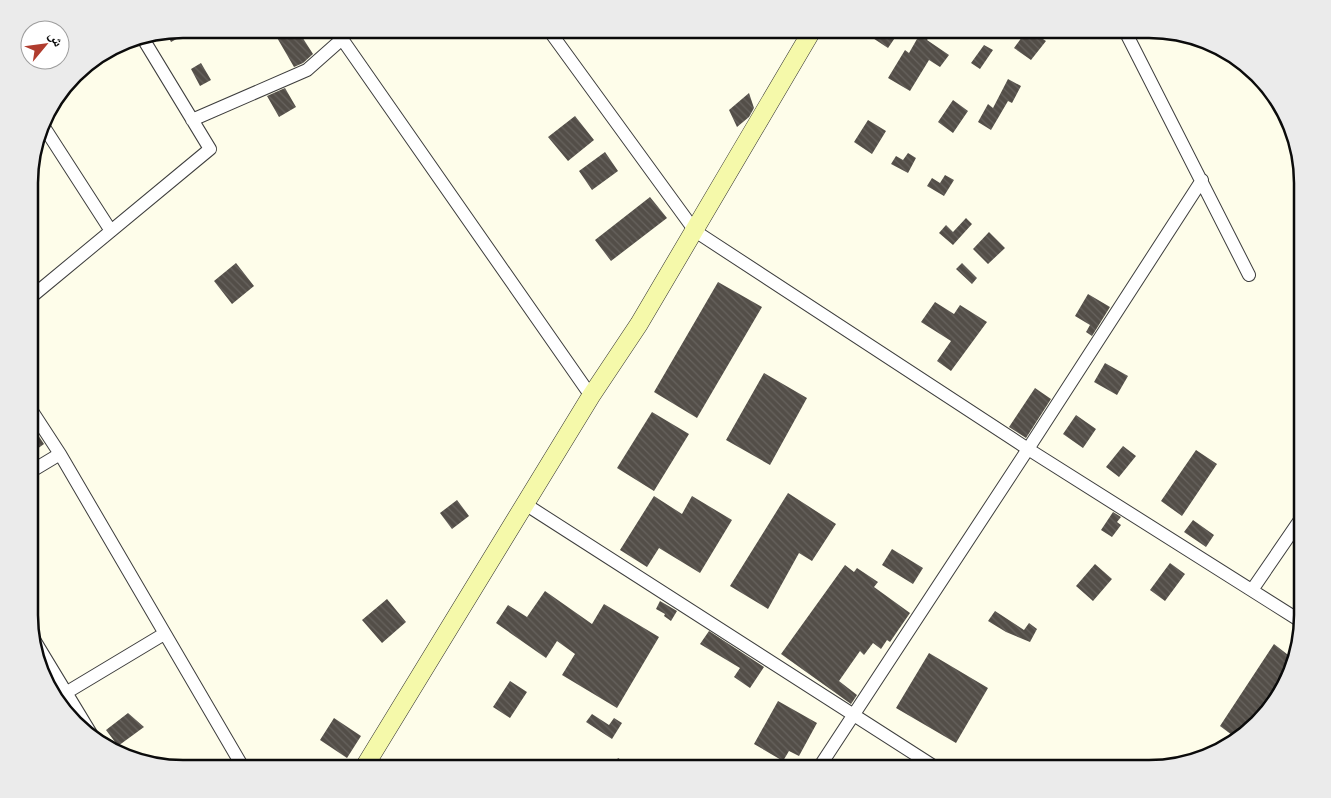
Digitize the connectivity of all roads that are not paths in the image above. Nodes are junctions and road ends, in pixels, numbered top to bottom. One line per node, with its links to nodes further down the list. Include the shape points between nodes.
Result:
1 (555, 38): 9 (street)
2 (808, 38): 9 (street)
3 (1129, 38): 7 (street)
4 (145, 42): 5 (street)
5 (192, 120): 8 (street, via 210,149); 12 (street, via 307,70 342,40)
6 (47, 131): 8 (street)
7 (1202, 180): 10 (street); 14 (street)
8 (111, 230): 11 (street)
9 (695, 231): 12 (street); 14 (street)
10 (1248, 275)
11 (37, 292)
12 (591, 396): 17 (street)
13 (37, 419): 15 (street)
14 (1028, 449): 19 (street); 25 (street)
15 (60, 454): 16 (street); 21 (street)
16 (37, 468)
17 (525, 504): 25 (street); 28 (street)
18 (1293, 530): 19 (street)
19 (1252, 590): 20 (street)
20 (1293, 616)
21 (164, 634): 23 (street); 27 (street)
22 (42, 653): 23 (street)
23 (66, 693): 24 (street); 26 (street)
24 (62, 696)
25 (854, 714): 29 (street); 30 (street)
26 (83, 721)
27 (239, 760)
28 (369, 760)
29 (824, 760)
30 (924, 760)

